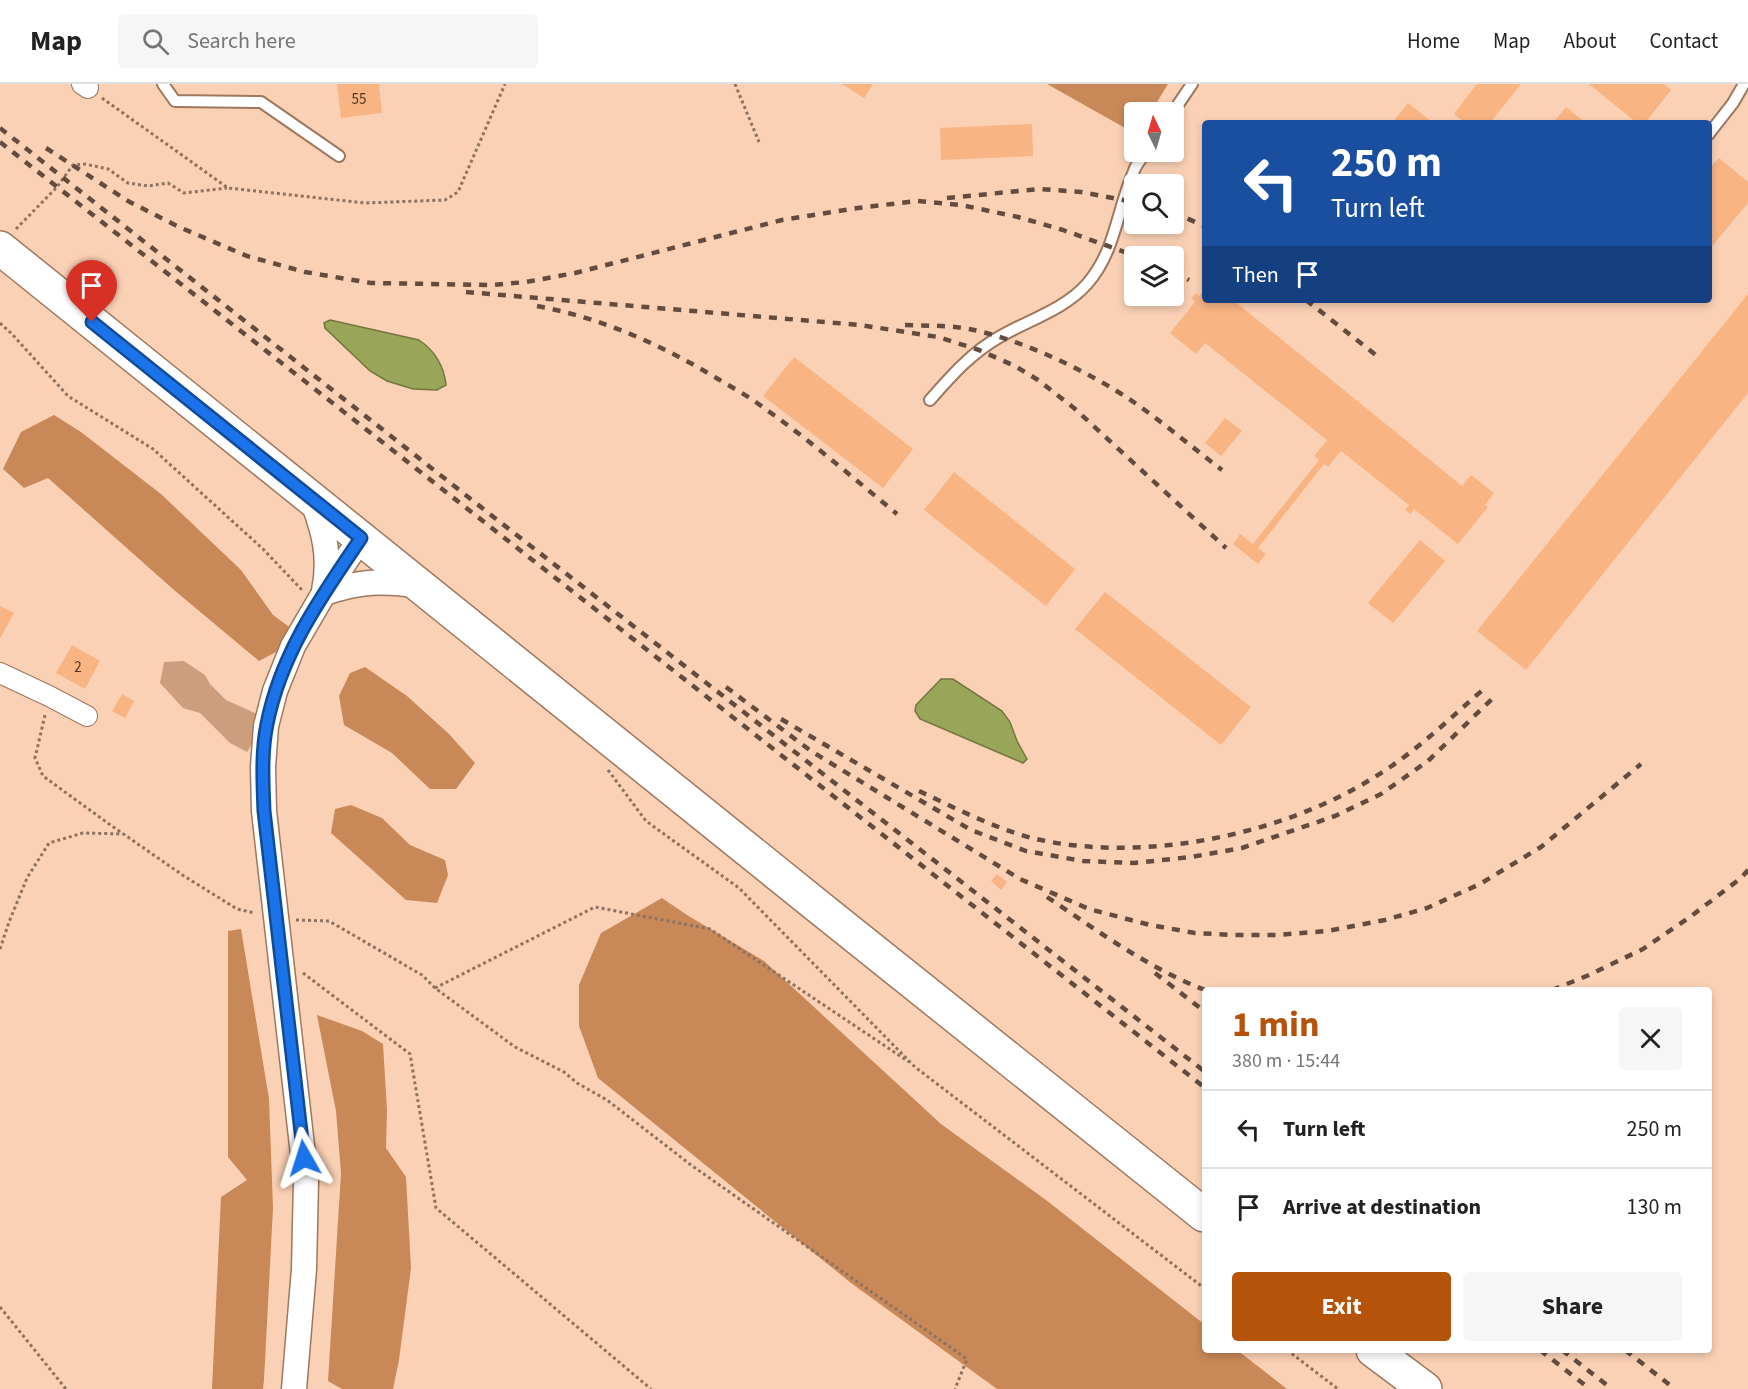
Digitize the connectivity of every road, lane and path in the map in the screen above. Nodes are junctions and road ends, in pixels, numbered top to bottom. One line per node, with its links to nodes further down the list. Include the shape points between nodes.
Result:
1 (163, 84): 10 (lane, via 175,101 261,102)
2 (505, 84): 12 (path, via 458,192 445,200 364,203)
3 (735, 84): 9 (path)
4 (1192, 84): 7 (lane)
5 (1744, 84): 8 (lane)
6 (87, 86): 12 (path)
7 (1180, 102)
8 (1712, 130)
9 (759, 142)
10 (339, 156)
11 (1139, 162): 15 (lane, via 1101,266 1085,286 1060,305 979,351)
12 (228, 188): 13 (path, via 184,193 168,183 128,183 108,169 74,165)
13 (8, 239): 16 (highway)
14 (0, 323): 19 (path, via 68,396 153,449)
15 (930, 400)
16 (312, 499): 17 (highway); 19 (street, via 327,553 328,573)
17 (361, 538): 18 (highway); 19 (street)
18 (421, 586): 19 (street, via 369,582 347,585); 30 (highway)
19 (320, 599): 25 (street, via 292,646 266,726 264,811)
20 (0, 673): 21 (street)
21 (49, 696): 22 (street); 24 (path, via 34,758 43,776)
22 (87, 716)
23 (605, 766): 29 (path, via 646,821 739,888)
24 (124, 834): 25 (path, via 237,909); 26 (path, via 84,833 49,843 27,878)
25 (278, 920): 27 (street); 28 (path, via 329,921 422,975)
26 (0, 949)
27 (282, 956): 36 (street, via 306,1180 304,1269); 37 (path, via 410,1054 436,1208)
28 (435, 988): 29 (path, via 595,907 710,929); 38 (path, via 515,1047 607,1100 691,1166 967,1359)
29 (915, 1067): 31 (path)
30 (1202, 1213)
31 (1202, 1286)
32 (0, 1307): 35 (path)
33 (1291, 1353): 39 (path)
34 (1377, 1353): 40 (highway)
35 (66, 1389)
36 (294, 1389)
37 (651, 1389)
38 (955, 1389)
39 (1338, 1389)
40 (1425, 1389)

